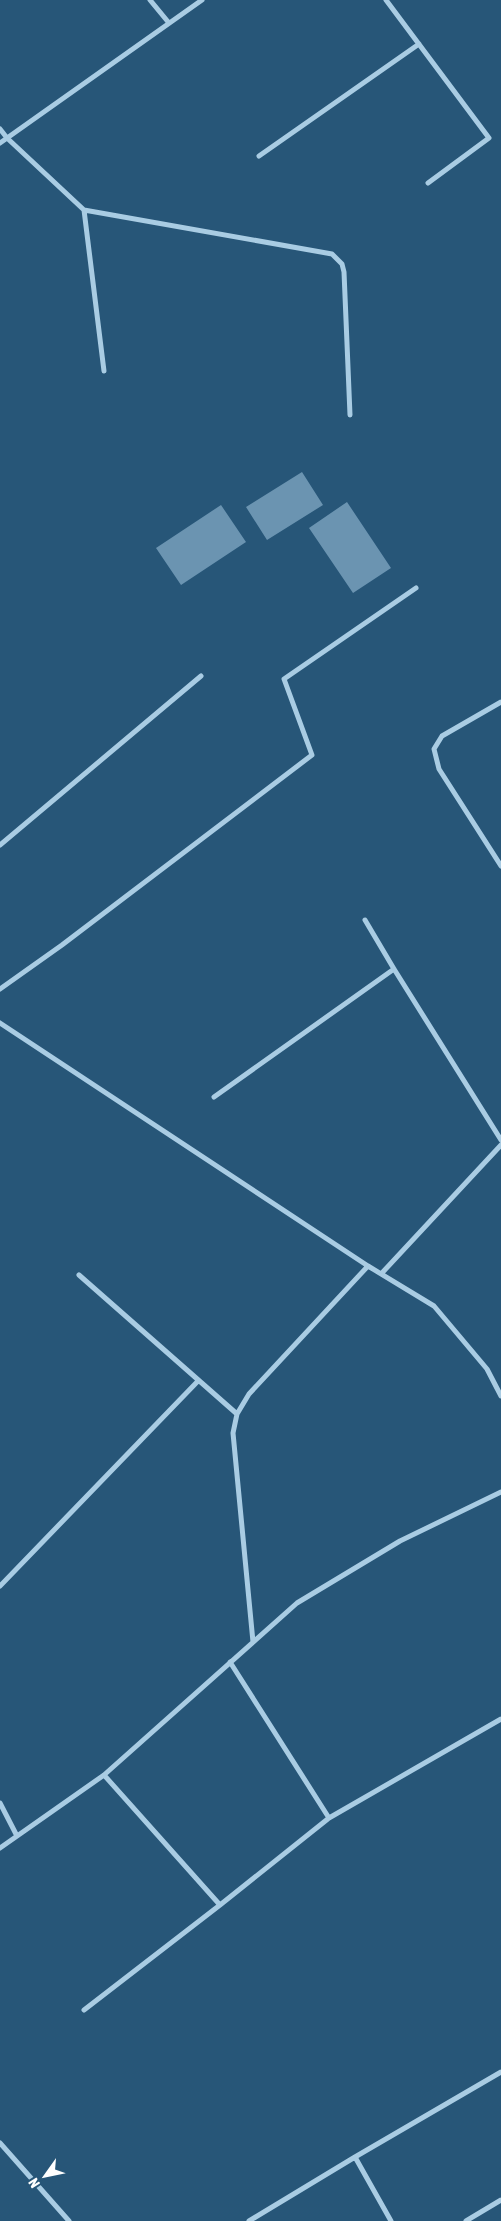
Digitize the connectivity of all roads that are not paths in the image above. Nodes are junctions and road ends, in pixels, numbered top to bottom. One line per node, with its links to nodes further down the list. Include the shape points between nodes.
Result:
1 (150, 0): 4 (street)
2 (202, 0): 4 (street)
3 (386, 0): 5 (street)
4 (169, 23): 7 (street)
5 (419, 44): 9 (street); 10 (street, via 489,138)
6 (0, 129): 7 (street)
7 (7, 138): 8 (street); 11 (street)
8 (0, 143)
9 (259, 156)
10 (428, 183)
11 (84, 210): 12 (street); 13 (street, via 332,254 342,264 344,272)
12 (104, 371)
13 (350, 415)
14 (416, 588): 21 (street, via 284,679 312,755 62,946)
15 (201, 676): 17 (street)
16 (501, 702): 18 (street, via 442,736 434,749 439,769)
17 (0, 845)
18 (501, 866)
19 (365, 920): 20 (street)
20 (394, 969): 23 (street); 24 (street)
21 (0, 989)
22 (0, 1023): 26 (street)
23 (214, 1097)
24 (501, 1140)
25 (501, 1145): 27 (street)
26 (368, 1266): 27 (street); 31 (street, via 249,1394)
27 (381, 1274): 30 (street, via 434,1306 487,1369)
28 (79, 1275): 29 (street)
29 (198, 1381): 31 (street); 33 (street)
30 (501, 1396)
31 (237, 1414): 34 (street, via 234,1433)
32 (501, 1492): 34 (street, via 400,1541 296,1603)
33 (0, 1586)
34 (253, 1642): 35 (street)
35 (230, 1662): 37 (street); 39 (street)
36 (501, 1719): 39 (street)
37 (104, 1774): 40 (street); 42 (street)
38 (0, 1803): 40 (street)
39 (329, 1818): 42 (street)
40 (17, 1836): 41 (street)
41 (0, 1848)
42 (220, 1905): 43 (street)
43 (84, 2010)
44 (501, 2072): 46 (street)
45 (0, 2143): 48 (street)
46 (355, 2157): 49 (street); 50 (street)
47 (501, 2200): 51 (street)
48 (69, 2221)
49 (249, 2221)
50 (391, 2221)
51 (466, 2221)

